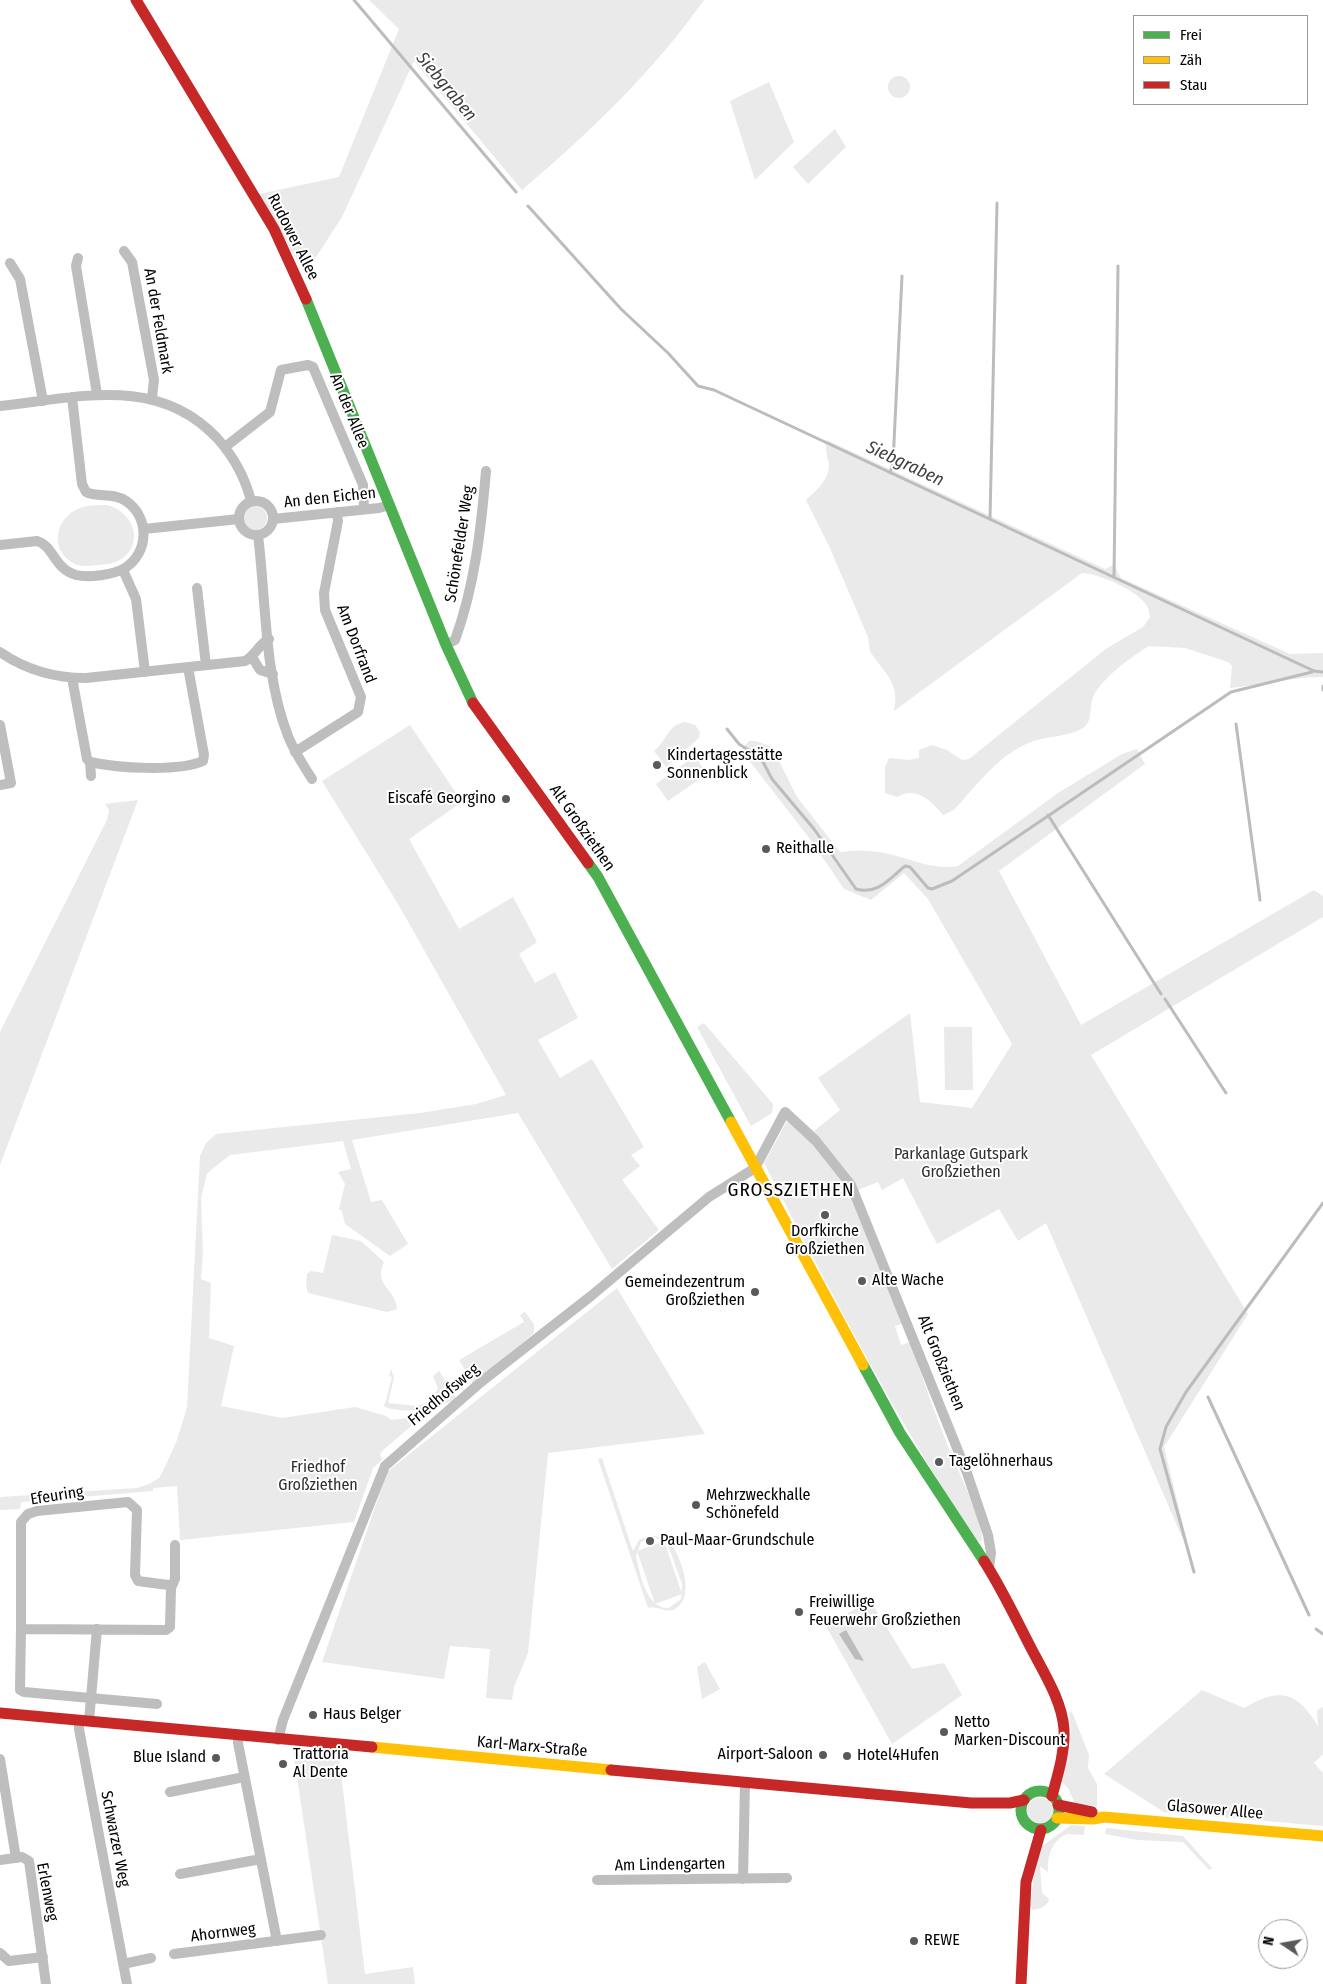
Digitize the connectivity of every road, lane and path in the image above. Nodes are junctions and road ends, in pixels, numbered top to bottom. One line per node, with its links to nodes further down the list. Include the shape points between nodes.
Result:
1 (136, 0): 13 (street, Rudower Allee, via 274,229)
2 (124, 251): 7 (street, An der Feldmark, via 132,262 154,380)
3 (78, 258): 5 (street, via 76,266)
4 (10, 263): 8 (street, via 20,279)
5 (97, 394): 6 (street, An der Feldmark); 7 (street, An der Feldmark)
6 (72, 397): 8 (street, An der Feldmark); 18 (street, via 82,484 86,492 116,496 126,501 135,510)
7 (152, 398): 10 (street, An der Feldmark, via 197,420)
8 (43, 401): 9 (street, An der Feldmark)
9 (0, 406)
10 (225, 447): 12 (street, An der Feldmark, via 243,476); 14 (street, An der Allee, via 270,412 280,370 308,365 314,367 363,485)
11 (486, 471): 24 (street, Schönefelder Weg, via 473,582 455,640)
12 (252, 501): 16 (street, via 243,506); 17 (street, An den Eichen, via 266,504)
13 (390, 505): 14 (street, An den Eichen); 24 (street, Alt Großziethen)
14 (364, 509): 15 (street, An den Eichen)
15 (337, 512): 17 (street, An den Eichen); 33 (street, Am Dorfrand, via 324,594 325,610 361,697 361,705 358,712)
16 (239, 519): 18 (street); 19 (street, via 247,532)
17 (273, 519): 19 (street, An den Eichen, via 270,528)
18 (144, 529): 21 (street, via 136,558)
19 (258, 534): 23 (street)
20 (0, 545): 21 (street, via 43,543 57,564 76,575)
21 (123, 570): 29 (street, via 136,598)
22 (197, 588): 27 (street)
23 (269, 639): 26 (street, via 261,644); 30 (street)
24 (446, 645): 38 (street, Alt Großziethen, via 479,714 598,877)
25 (1, 654): 31 (street, via 29,669)
26 (252, 658): 27 (street, via 245,662); 30 (street, via 260,670)
27 (206, 665): 28 (street)
28 (188, 667): 29 (street); 34 (street, via 203,761 157,768)
29 (145, 672): 31 (street)
30 (273, 674): 33 (street, via 280,713)
31 (72, 678): 34 (street)
32 (0, 725): 37 (street, via 14,784)
33 (295, 752): 36 (street)
34 (90, 762): 35 (street)
35 (91, 776)
36 (312, 779)
37 (0, 785)
38 (756, 1168): 40 (street, Alt Großziethen, via 900,1432); 40 (street, Alt Großziethen, via 785,1112 816,1141 852,1185 966,1473 988,1535); 49 (street, Friedhofsweg, via 708,1197 591,1296 481,1382 385,1466 283,1720)
39 (175, 1545): 41 (street, via 175,1579)
40 (989, 1568): 54 (street, Alt Großziethen, via 1060,1708 1064,1730)
41 (171, 1588): 42 (street, Efeuring, via 138,1581 135,1575 137,1510 128,1502 37,1511 28,1514 21,1522); 43 (street, via 170,1626 166,1630)
42 (20, 1628): 43 (street); 44 (street, via 20,1690)
43 (97, 1629): 44 (street)
44 (91, 1698): 45 (street); 47 (street)
45 (157, 1704)
46 (0, 1713): 47 (street, Karl-Marx-Straße)
47 (84, 1721): 48 (street, Karl-Marx-Straße); 77 (street, Schwarzer Weg, via 79,1729)
48 (238, 1736): 49 (street, Karl-Marx-Straße); 51 (street, Ahornweg)
49 (278, 1740): 52 (street, Karl-Marx-Straße)
50 (0, 1759): 63 (street)
51 (244, 1776): 53 (street); 64 (street, Ahornweg)
52 (745, 1783): 56 (street, Karl-Marx-Straße); 68 (street, Am Lindengarten)
53 (170, 1792)
54 (1051, 1798): 55 (street, via 1032,1793); 58 (street, Glasower Allee); 59 (street)
55 (1024, 1800): 56 (street, Karl-Marx-Straße); 57 (street)
56 (971, 1803): 57 (street, Karl-Marx-Straße)
57 (1021, 1814): 60 (street)
58 (1104, 1817): 59 (street, Glasower Allee); 62 (street, Glasower Allee)
59 (1057, 1818): 61 (street, via 1051,1826)
60 (1029, 1826): 61 (street); 70 (street)
61 (1040, 1830): 70 (street)
62 (1323, 1836)
63 (16, 1858): 65 (street, Erlenweg); 75 (street, Erlenweg, via 29,1861)
64 (262, 1859): 66 (street); 72 (street, Ahornweg)
65 (0, 1860)
66 (180, 1874)
67 (787, 1878): 68 (street, Am Lindengarten)
68 (743, 1879): 69 (street, Am Lindengarten)
69 (597, 1880)
70 (1026, 1882): 80 (street)
71 (320, 1935): 72 (street, Ahornweg)
72 (277, 1941): 74 (street, Ahornweg)
73 (0, 1953): 75 (street, via 9,1961)
74 (174, 1954)
75 (43, 1957): 78 (street, Erlenweg)
76 (151, 1958): 77 (street)
77 (123, 1964): 79 (street, Schwarzer Weg)
78 (46, 1984)
79 (127, 1984)
80 (1021, 1984)

